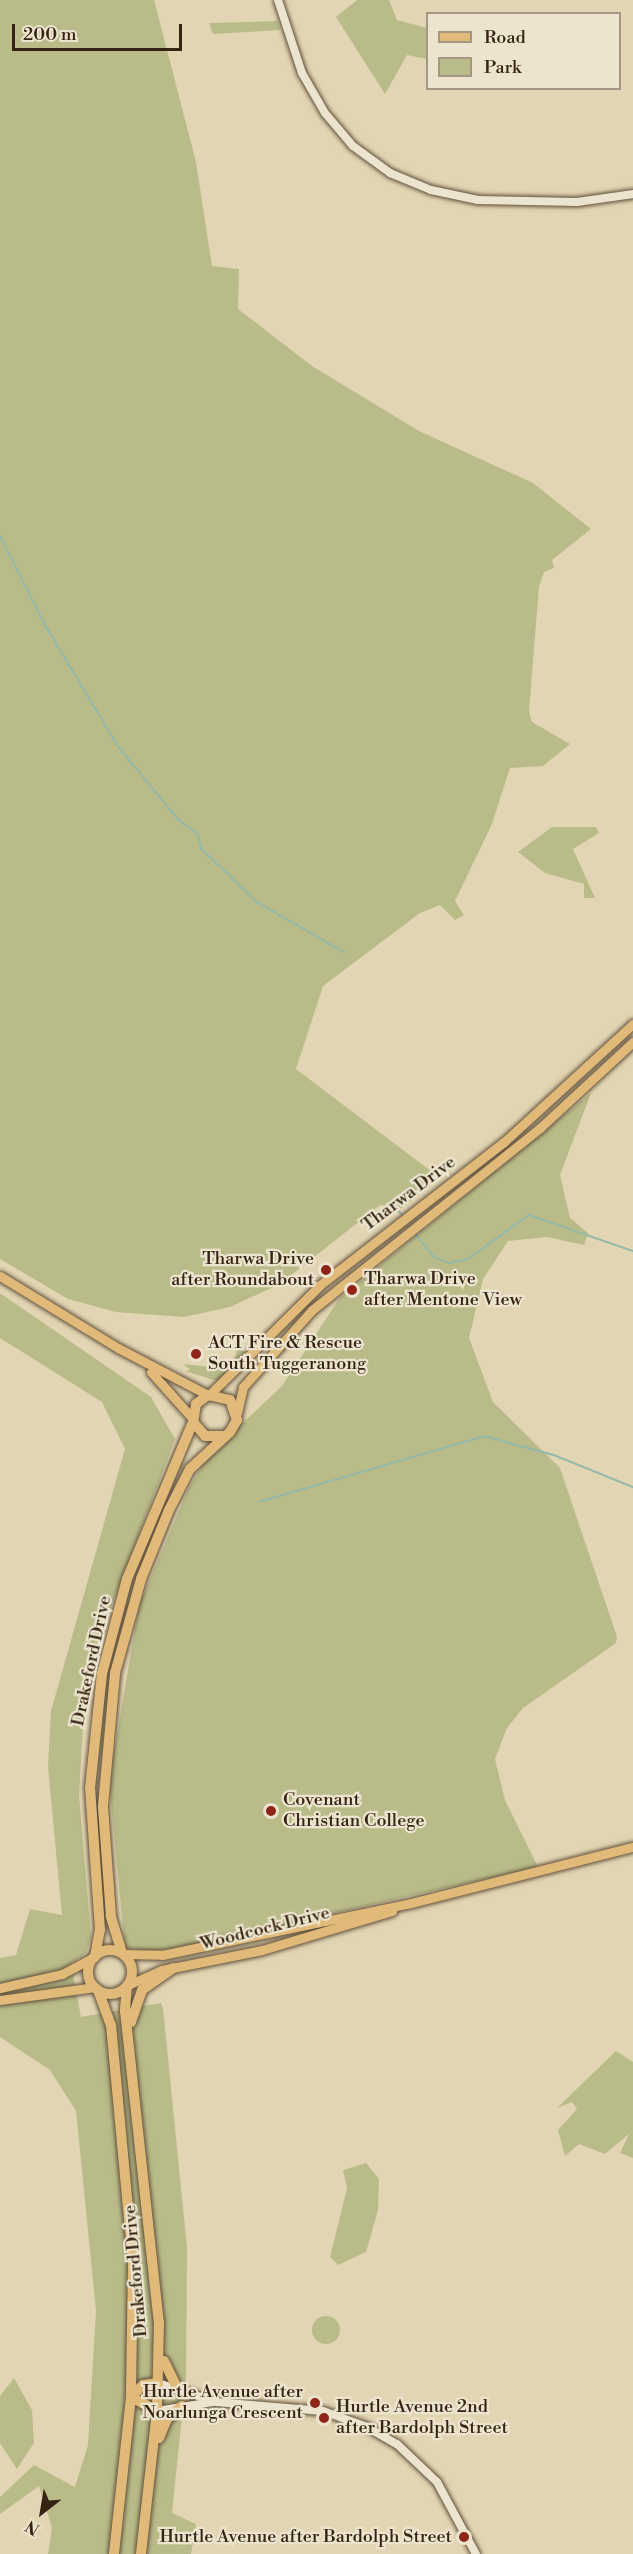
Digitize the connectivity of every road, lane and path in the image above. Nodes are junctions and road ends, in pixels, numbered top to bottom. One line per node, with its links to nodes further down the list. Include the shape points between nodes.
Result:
1 (278, 0): 2 (street, via 302,73 325,113 353,146 390,172 431,190 478,200 577,202)
2 (633, 194)
3 (633, 1024): 7 (main road, Tharwa Drive, via 532,1118 320,1285)
4 (633, 1042): 8 (main road, Tharwa Drive, via 531,1136 404,1234 288,1335 243,1387)
5 (0, 1276): 6 (main road)
6 (118, 1348): 7 (main road); 9 (main road, via 164,1382)
7 (208, 1395): 8 (highway, via 230,1400); 9 (highway, via 196,1404)
8 (237, 1413): 10 (highway)
9 (193, 1420): 10 (highway, via 205,1436); 14 (highway, Drakeford Drive, via 115,1616 94,1731 91,1826 100,1930)
10 (225, 1436): 13 (highway, Drakeford Drive, via 190,1469 169,1510 124,1635 107,1730 104,1843 112,1924)
11 (633, 1847): 12 (main road, Woodcock Drive)
12 (411, 1903): 13 (main road, Woodcock Drive, via 162,1955); 15 (main road, Woodcock Drive, via 278,1946)
13 (122, 1954): 14 (highway, via 105,1951); 16 (highway, via 132,1968)
14 (95, 1957): 17 (main road, via 62,1974); 18 (highway, via 89,1970)
15 (173, 1968): 16 (main road, Woodcock Drive); 20 (highway, via 138,1996)
16 (127, 1985): 18 (highway, via 115,1993); 20 (highway, Drakeford Drive)
17 (0, 1988)
18 (96, 1988): 19 (main road); 24 (highway, Drakeford Drive, via 111,2025 128,2175)
19 (0, 2000)
20 (128, 2043): 21 (highway, Drakeford Drive)
21 (159, 2322): 22 (highway, Drakeford Drive); 23 (highway, via 165,2370)
22 (158, 2383): 23 (street); 24 (highway, via 143,2385); 27 (highway, Drakeford Drive)
23 (178, 2390): 25 (street)
24 (131, 2397): 27 (highway); 29 (highway, Drakeford Drive)
25 (216, 2402): 26 (street); 31 (street, via 323,2411 387,2438 437,2482)
26 (182, 2406): 27 (street); 28 (highway, via 160,2430)
27 (157, 2411): 28 (highway, Drakeford Drive)
28 (152, 2473): 30 (highway, Drakeford Drive)
29 (114, 2554)
30 (141, 2554)
31 (476, 2554)

